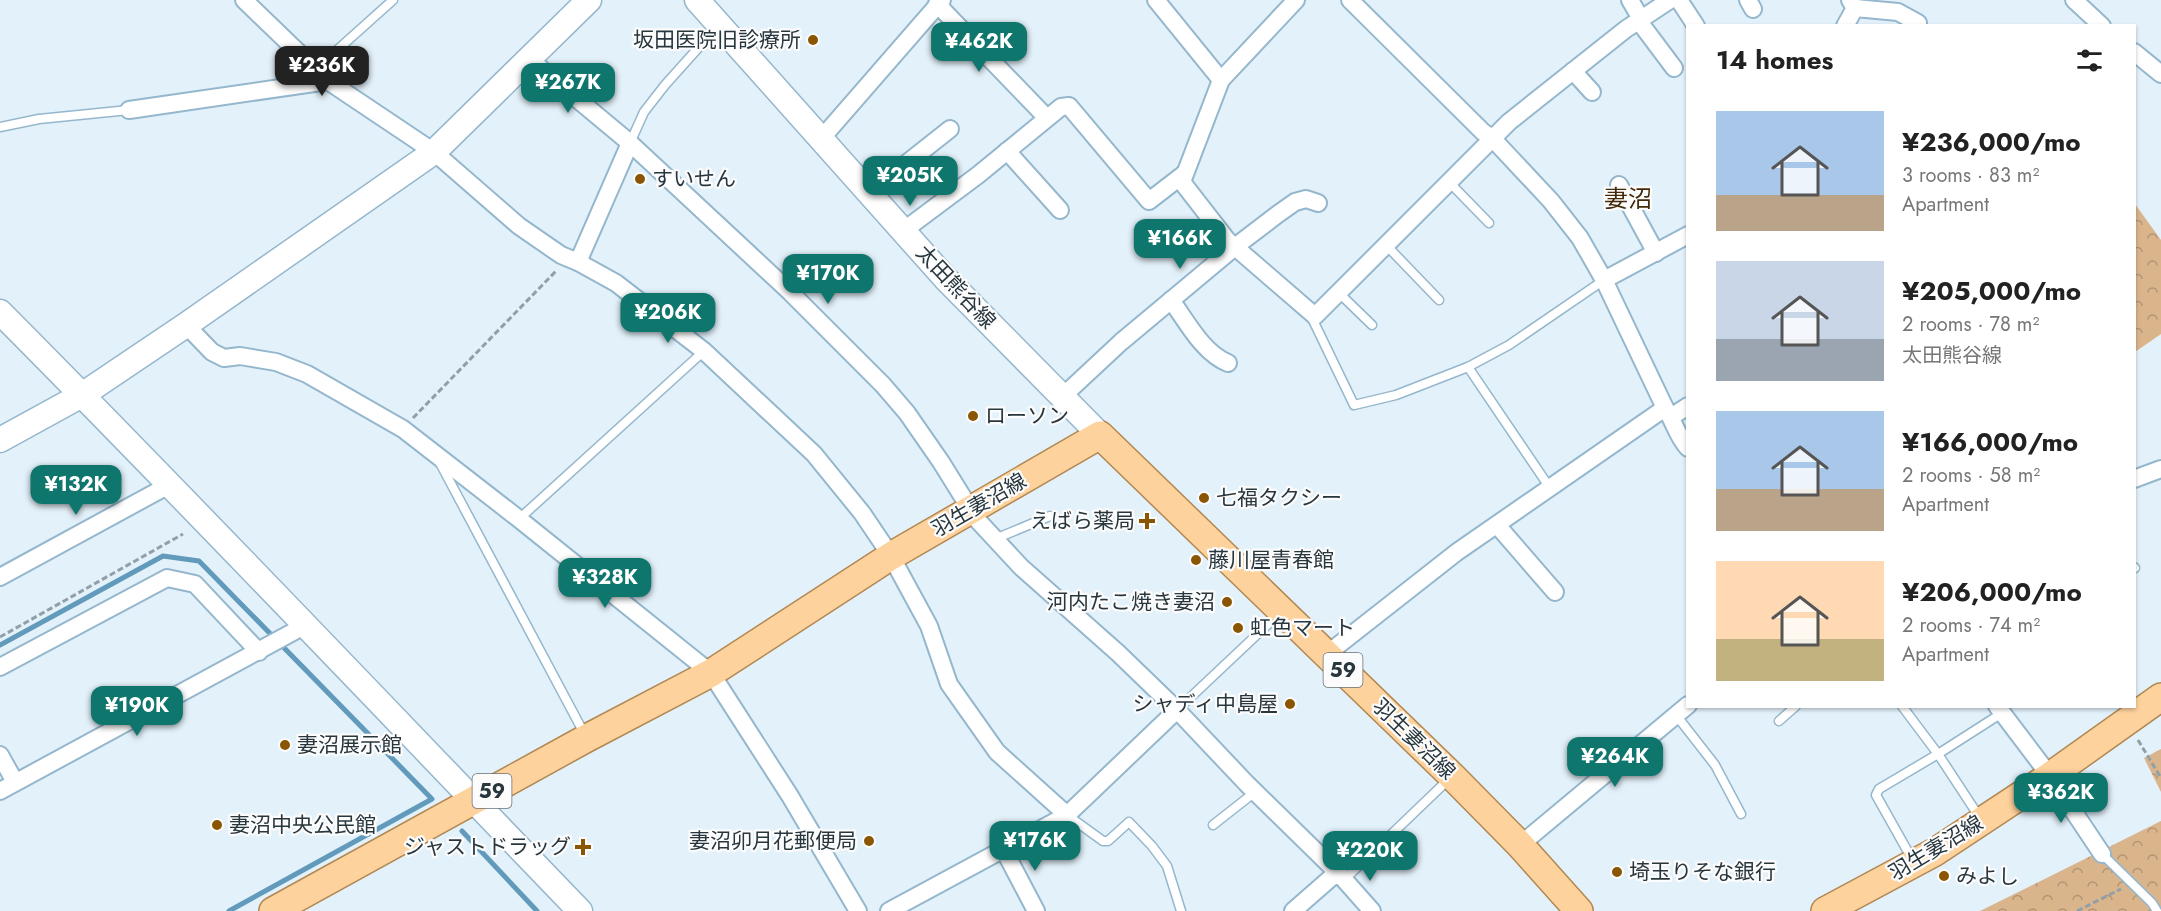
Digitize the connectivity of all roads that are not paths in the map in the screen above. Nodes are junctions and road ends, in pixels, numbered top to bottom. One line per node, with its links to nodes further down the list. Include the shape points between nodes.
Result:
1 (244, 0): 25 (street)
2 (393, 0): 25 (lane)
3 (589, 0): 21 (street)
4 (697, 0): 19 (street, 太田熊谷線)
5 (1156, 0): 26 (street)
6 (1296, 0): 26 (street)
7 (1350, 0): 32 (street)
8 (1630, 0): 14 (street)
9 (1670, 0): 14 (street)
10 (1679, 0): 16 (street)
11 (2074, 0): 18 (street)
12 (939, 2): 29 (street); 33 (street)
13 (1852, 4): 15 (street, via 1898,12); 17 (street)
14 (1640, 20): 22 (street); 23 (street)
15 (1918, 23)
16 (1695, 24)
17 (1846, 24)
18 (2100, 24)
19 (718, 25): 33 (street, 太田熊谷線); 34 (lane, via 644,112)
20 (2136, 54): 24 (street)
21 (528, 58): 34 (street); 36 (street)
22 (1674, 68)
23 (1573, 71): 27 (street); 32 (street)
24 (2161, 74)
25 (322, 75): 28 (street); 36 (street)
26 (1221, 80): 37 (street)
27 (1592, 92)
28 (129, 110): 30 (lane)
29 (1047, 118): 35 (street); 37 (street, via 1069,106 1149,201)
30 (0, 127)
31 (950, 129): 40 (street)
32 (1492, 138): 38 (street); 50 (street, via 1551,201 1580,238)
33 (821, 139): 40 (street, 太田熊谷線)
34 (630, 143): 49 (street); 73 (street, via 883,385 941,462)
35 (1007, 151): 42 (street); 44 (street)
36 (434, 152): 49 (street, via 519,226); 57 (street)
37 (1184, 174): 46 (street, via 1182,182 1227,240)
38 (1449, 182): 43 (lane); 47 (street)
39 (1618, 185): 48 (street)
40 (869, 192): 44 (street, 太田熊谷線)
41 (1318, 203): 46 (street, via 1306,199 1295,202)
42 (1060, 210)
43 (1489, 222)
44 (903, 231): 62 (street, 太田熊谷線)
45 (1685, 243): 48 (street)
46 (1236, 246): 52 (street); 54 (street)
47 (1387, 246): 51 (street); 53 (lane)
48 (1656, 253): 50 (street)
49 (574, 260): 58 (street, via 616,283)
50 (1604, 280): 60 (lane, via 1509,345); 64 (street)
51 (1339, 293): 54 (street, via 1315,316); 56 (lane)
52 (1171, 300): 59 (street, via 1208,350); 62 (street)
53 (1439, 300)
54 (1309, 310): 60 (lane, via 1354,405 1396,395)
55 (0, 312): 61 (street)
56 (1372, 325)
57 (186, 326): 61 (street); 68 (street, via 212,352 224,357 276,362 307,374 403,429)
58 (704, 351): 75 (lane); 78 (street, via 814,454)
59 (1228, 363)
60 (1468, 367): 72 (lane)
61 (82, 395): 66 (street); 71 (street)
62 (1062, 396): 65 (street, 太田熊谷線)
63 (1686, 407): 64 (street)
64 (1668, 413): 67 (street); 72 (street)
65 (1100, 435): 73 (main road, 羽生妻沼線 / 59); 81 (main road, 羽生妻沼線 / 59)
66 (0, 440)
67 (1686, 446)
68 (436, 454): 75 (street); 97 (lane)
69 (2161, 469): 70 (street)
70 (2136, 478)
71 (169, 485): 79 (street); 82 (street)
72 (1551, 488): 76 (street)
73 (969, 511): 77 (street); 78 (main road, 羽生妻沼線 / 59)
74 (1050, 516): 77 (lane)
75 (519, 519): 86 (street)
76 (1497, 525): 80 (street); 84 (street)
77 (995, 539): 92 (street)
78 (891, 556): 86 (main road, 羽生妻沼線 / 59); 106 (street, via 929,626 949,684 997,752)
79 (0, 577)
80 (1555, 592)
81 (1282, 611): 84 (main road, 羽生妻沼線 / 59); 92 (lane)
82 (304, 626): 83 (street); 104 (street)
83 (259, 652): 85 (street, via 195,584 167,578); 102 (street)
84 (1327, 654): 100 (main road, 羽生妻沼線 / 59)
85 (0, 667)
86 (711, 673): 97 (main road, 羽生妻沼線 / 59); 116 (street)
87 (2161, 697): 88 (main road, 羽生妻沼線)
88 (2136, 707)
89 (1795, 708): 96 (lane)
90 (1904, 708): 98 (lane)
91 (2134, 708): 95 (main road, 羽生妻沼線)
92 (1177, 710): 103 (street); 106 (street)
93 (1682, 710): 105 (lane); 109 (street)
94 (1999, 710): 98 (lane); 101 (street)
95 (2120, 714): 101 (main road, 羽生妻沼線)
96 (1779, 721)
97 (587, 738): 104 (main road, 羽生妻沼線 / 59)
98 (1938, 754): 107 (lane); 112 (lane, via 1879,789 1876,795)
99 (0, 755): 102 (street)
100 (1452, 776): 109 (main road, 羽生妻沼線 / 59); 113 (lane, via 1349,875)
101 (2050, 776): 107 (main road, 羽生妻沼線); 111 (street)
102 (8, 786)
103 (1256, 792): 108 (lane); 113 (street)
104 (474, 801): 114 (main road, 羽生妻沼線 / 59); 115 (street)
105 (1741, 813)
106 (1067, 815): 110 (street); 119 (lane, via 1102,841 1129,822 1167,866)
107 (1982, 821): 112 (main road, 羽生妻沼線)
108 (1213, 825)
109 (1520, 845): 122 (main road, 羽生妻沼線 / 59)
110 (1004, 850): 117 (street); 118 (street)
111 (2102, 854): 124 (lane)
112 (1915, 864): 123 (main road, 羽生妻沼線)
113 (1341, 876): 120 (street, via 1333,876); 121 (street)
114 (273, 911)
115 (580, 911)
116 (858, 911)
117 (889, 911)
118 (1036, 911)
119 (1181, 911)
120 (1293, 911)
121 (1372, 911)
122 (1579, 911)
123 (1825, 911)
124 (2157, 911)

